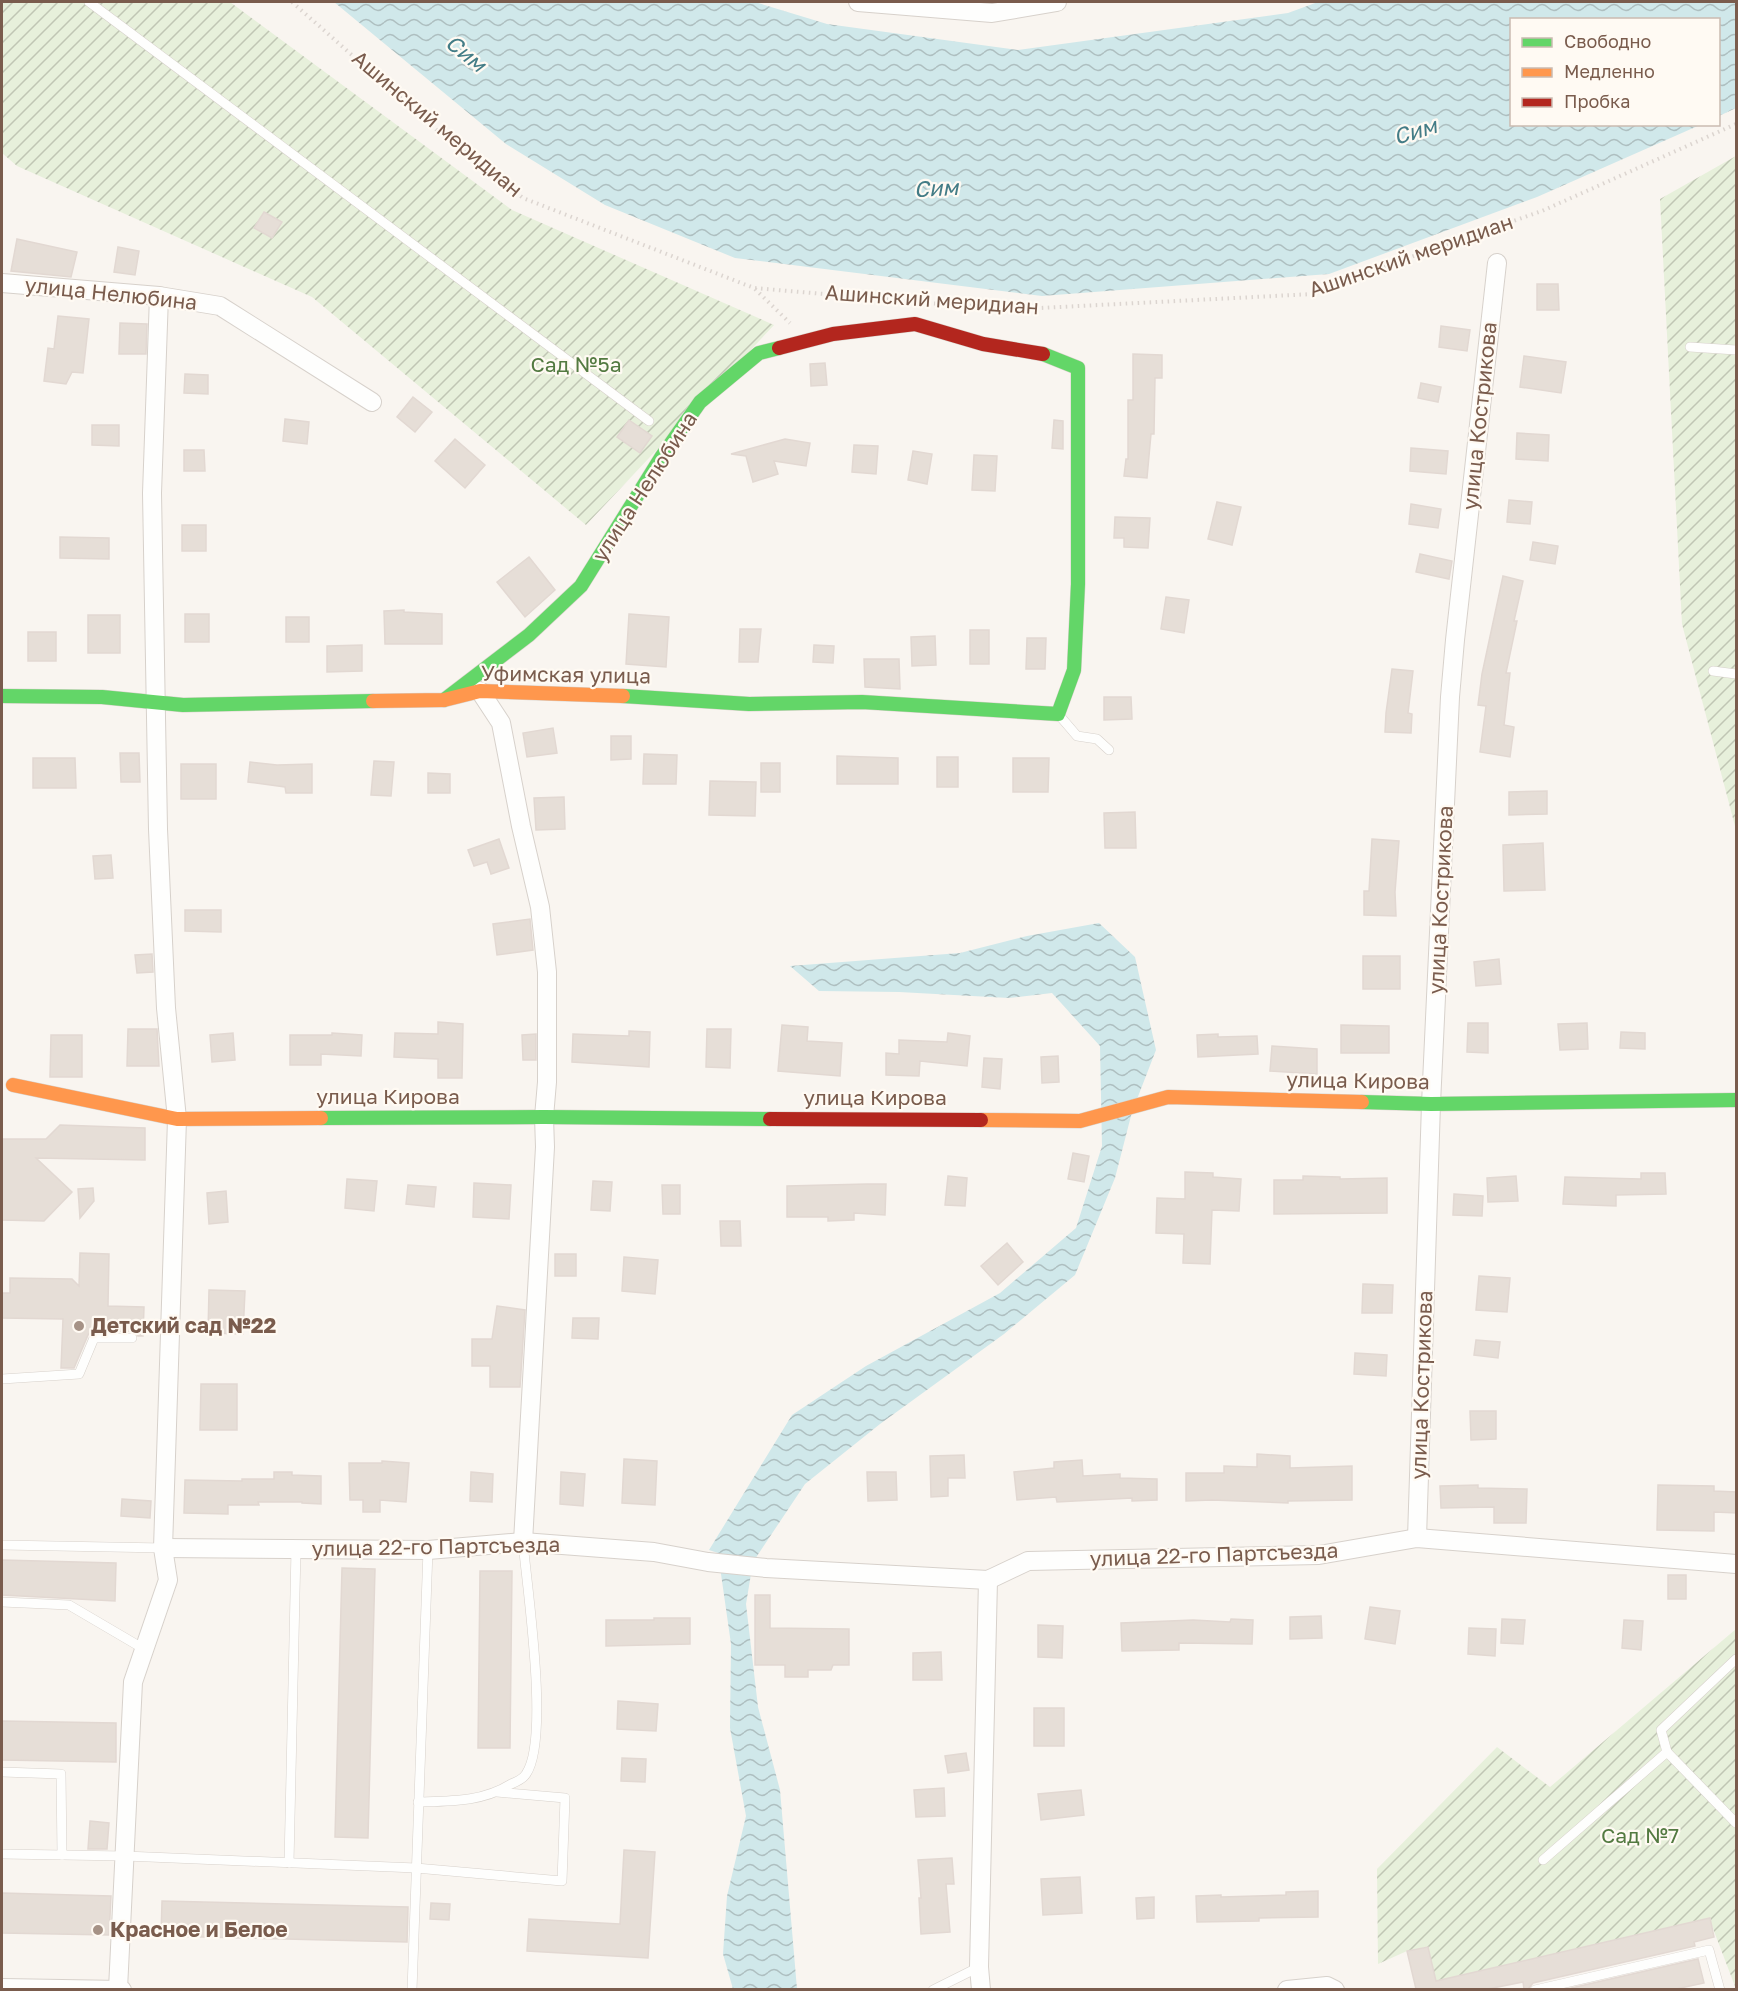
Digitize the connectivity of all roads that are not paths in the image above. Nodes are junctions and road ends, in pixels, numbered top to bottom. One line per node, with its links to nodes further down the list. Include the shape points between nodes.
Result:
1 (89, 2): 10 (lane)
2 (858, 2): 3 (street, via 992,13)
3 (1057, 2)
4 (1497, 263): 21 (street, улица Кострикова, via 1454,651)
5 (2, 283): 6 (street, улица Нелюбина)
6 (159, 296): 9 (street, улица Нелюбина, via 220,306); 16 (street, via 152,493)
7 (1690, 347): 8 (lane)
8 (1737, 350)
9 (372, 402)
10 (649, 421)
11 (1713, 671): 12 (lane)
12 (1737, 674)
13 (480, 691): 15 (street, Уфимская улица); 17 (street, Уфимская улица, via 749,704 862,702); 22 (street, via 501,723 540,907 547,972)
14 (2, 696): 16 (street, Уфимская улица, via 102,697)
15 (444, 700): 16 (street, Уфимская улица); 17 (street, улица Нелюбина, via 529,634 581,586 700,402 759,353 833,334 915,324 983,344 1047,355 1078,368 1074,670)
16 (157, 704): 23 (street, via 161,919)
17 (1058, 714): 18 (lane, via 1077,736 1097,739)
18 (1109, 750)
19 (13, 1085): 23 (street, улица Кирова)
20 (1737, 1100): 21 (street, улица Кирова)
21 (1431, 1104): 22 (street, улица Кирова, via 1168,1097 1080,1120); 26 (street, улица Кострикова)
22 (544, 1117): 23 (street, улица Кирова); 27 (street)
23 (177, 1119): 29 (street)
24 (132, 1338): 25 (lane, via 94,1338 79,1374)
25 (2, 1379)
26 (1417, 1538): 32 (street, улица 22-го Партсъезда); 33 (street, улица 22-го Партсъезда, via 1319,1555 1028,1561)
27 (523, 1542): 31 (street, улица 22-го Партсъезда); 33 (street, улица 22-го Партсъезда, via 654,1552 766,1568); 39 (lane, via 536,1673 534,1753 526,1776)
28 (2, 1545): 29 (lane, улица 22-го Партсъезда)
29 (165, 1548): 30 (street, улица 22-го Партсъезда); 35 (street, via 168,1580)
30 (296, 1549): 31 (street, улица 22-го Партсъезда); 46 (lane)
31 (428, 1550): 40 (lane)
32 (1736, 1565)
33 (988, 1580): 48 (street)
34 (2, 1602): 35 (lane, via 69,1605)
35 (144, 1649): 44 (street, via 133,1682)
36 (1737, 1659): 37 (lane, via 1662,1730)
37 (1667, 1752): 41 (lane); 45 (lane)
38 (2, 1772): 43 (lane, via 61,1774)
39 (497, 1792): 40 (lane, via 467,1801); 47 (lane, via 565,1798 562,1881)
40 (418, 1802): 47 (lane)
41 (1737, 1823)
42 (2, 1854): 43 (lane)
43 (62, 1855): 44 (lane)
44 (125, 1856): 46 (lane); 51 (street)
45 (1543, 1860)
46 (289, 1863): 47 (lane)
47 (416, 1868): 52 (lane)
48 (979, 1967): 53 (lane); 54 (street)
49 (2, 1988): 50 (street)
50 (50, 1989): 51 (street)
51 (120, 1989)
52 (412, 1989)
53 (933, 1989)
54 (981, 1989)
55 (1287, 1989): 56 (street)
56 (1335, 1989)
57 (1535, 1989): 58 (lane, via 1709,1950)
58 (1720, 1989)

